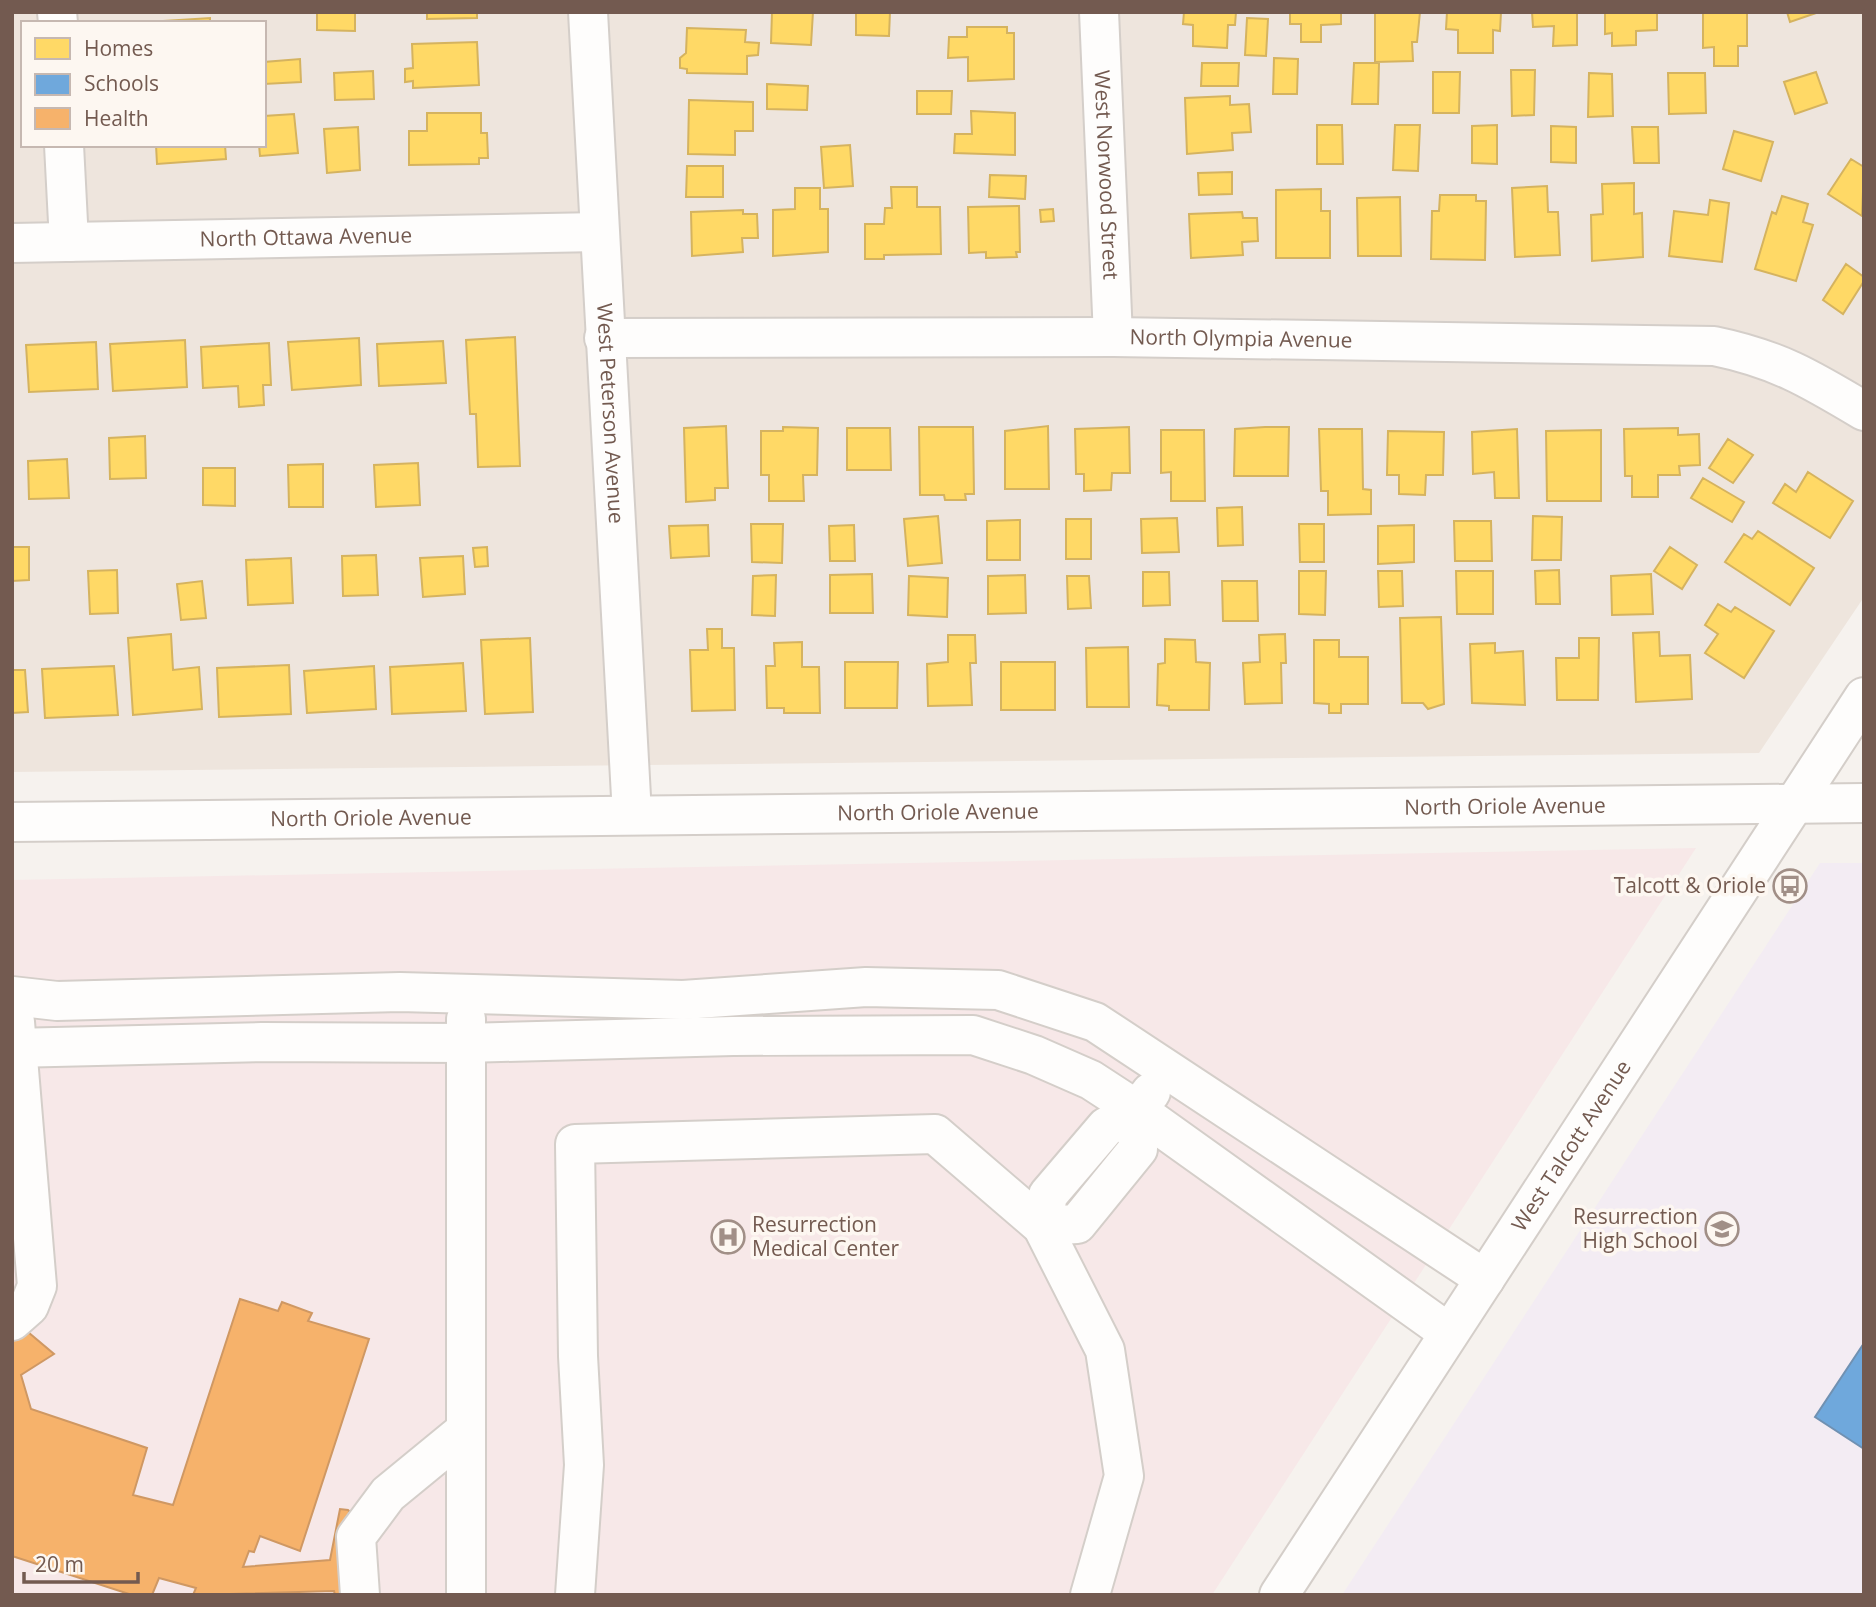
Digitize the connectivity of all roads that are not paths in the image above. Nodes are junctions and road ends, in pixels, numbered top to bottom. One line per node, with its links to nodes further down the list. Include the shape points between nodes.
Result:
1 (588, 12): 4 (street, West Peterson Avenue)
2 (1099, 12): 7 (street, West Norwood Street)
3 (64, 147): 5 (street)
4 (599, 232): 5 (street, North Ottawa Avenue); 8 (street, West Peterson Avenue)
5 (69, 242): 6 (street, North Ottawa Avenue)
6 (12, 243)
7 (1113, 337): 8 (street, North Olympia Avenue); 9 (street, North Olympia Avenue, via 1714,346 1758,355 1798,372)
8 (604, 338): 13 (street, West Peterson Avenue)
9 (1864, 411)
10 (1864, 697): 12 (street, West Talcott Avenue)
11 (1864, 803): 12 (street, North Oriole Avenue)
12 (1795, 804): 13 (street, North Oriole Avenue); 22 (street, West Talcott Avenue)
13 (632, 815): 14 (street, North Oriole Avenue)
14 (12, 822)
15 (467, 994): 16 (street, via 57,1001); 17 (street); 19 (street, via 683,1000 866,987 998,990 1095,1022)
16 (14, 997): 18 (street)
17 (465, 1043): 18 (street); 20 (street, via 973,1035 1091,1080); 25 (street)
18 (13, 1048): 23 (street, via 37,1286 29,1306)
19 (1167, 1070): 20 (street); 22 (street)
20 (1138, 1110): 21 (street, via 1138,1149 1077,1224); 24 (street)
21 (1042, 1226): 28 (street, via 935,1134 575,1144 584,1465); 29 (street, via 1105,1350 1124,1476)
22 (1485, 1279): 24 (street, West Talcott Avenue)
23 (12, 1321)
24 (1449, 1333): 30 (street, West Talcott Avenue)
25 (466, 1430): 26 (street, via 388,1494 356,1537); 27 (street)
26 (360, 1595)
27 (466, 1595)
28 (575, 1595)
29 (1090, 1595)
30 (1279, 1595)

